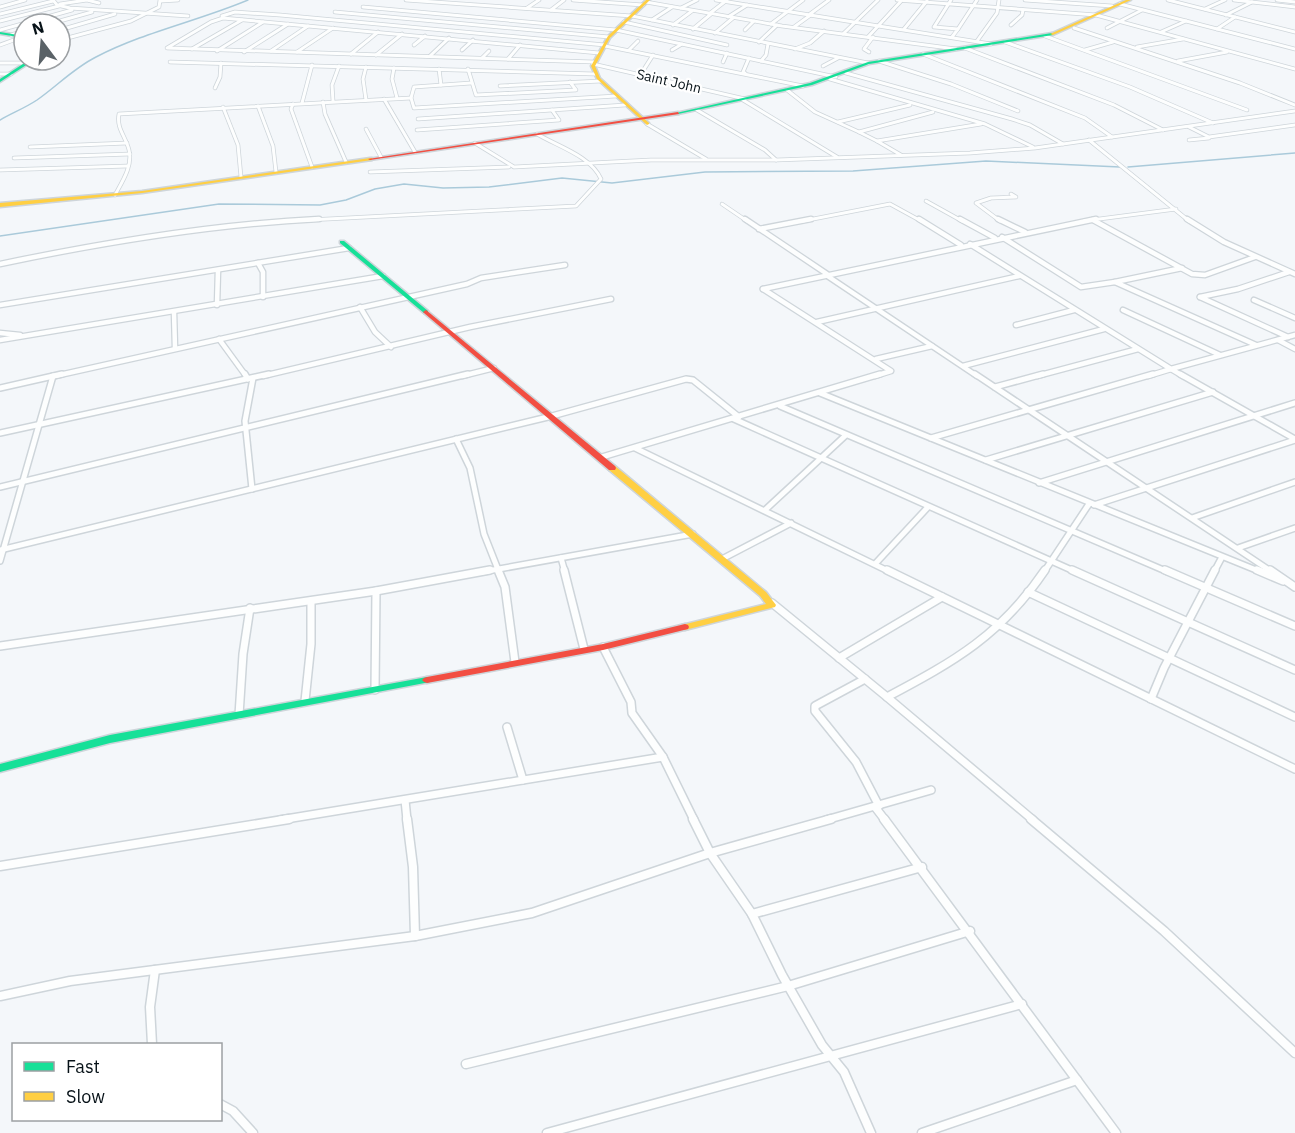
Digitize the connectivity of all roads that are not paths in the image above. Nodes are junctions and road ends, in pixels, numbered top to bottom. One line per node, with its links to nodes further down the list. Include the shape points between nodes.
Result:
1 (25, 0): 38 (street)
2 (53, 0): 35 (street); 60 (street)
3 (87, 0): 31 (street); 35 (street)
4 (178, 0): 25 (street)
5 (406, 0): 33 (street)
6 (465, 0): 33 (street)
7 (540, 0): 47 (street)
8 (564, 0): 54 (street)
9 (573, 0): 29 (street)
10 (697, 0): 44 (street)
11 (716, 0): 26 (street)
12 (803, 0): 56 (street)
13 (829, 0): 64 (street)
14 (878, 0): 87 (street)
15 (897, 0): 16 (street)
16 (902, 0): 27 (street); 94 (street)
17 (951, 0): 37 (street)
18 (977, 0): 41 (street)
19 (999, 0): 45 (street)
20 (1025, 0): 34 (street)
21 (1168, 0): 52 (street)
22 (1225, 0): 52 (street)
23 (1234, 0): 30 (street)
24 (1277, 0): 28 (street)
25 (160, 1): 61 (street, via 159,7)
26 (726, 1): 36 (street); 63 (street)
27 (926, 1): 37 (street); 103 (street)
28 (1288, 1): 32 (street)
29 (645, 2): 40 (street); 69 (street)
30 (1252, 2): 42 (street); 66 (street)
31 (99, 3)
32 (1295, 3)
33 (461, 4): 43 (street)
34 (1120, 4): 49 (street); 65 (street)
35 (58, 5): 46 (street); 78 (street)
36 (747, 5): 56 (street); 70 (street)
37 (949, 5): 41 (street); 104 (street, via 934,27)
38 (0, 7)
39 (363, 7): 74 (street)
40 (673, 7): 44 (street); 77 (street)
41 (974, 7): 45 (street); 104 (street)
42 (1295, 7)
43 (510, 8): 47 (street); 74 (street)
44 (681, 8): 50 (street)
45 (999, 8): 51 (street); 129 (street)
46 (76, 9): 53 (street); 111 (street)
47 (527, 9): 48 (street)
48 (534, 9): 54 (street); 80 (street)
49 (1142, 9): 83 (street); 84 (street)
50 (692, 10): 63 (street); 92 (street)
51 (1023, 10): 65 (street); 97 (street)
52 (1205, 10): 66 (street)
53 (97, 11): 59 (street); 72 (street)
54 (550, 11): 55 (street)
55 (558, 11): 58 (street); 88 (street)
56 (789, 11): 64 (street); 90 (street)
57 (335, 12): 131 (street)
58 (581, 12): 62 (street); 91 (street)
59 (118, 13): 61 (street); 73 (street)
60 (0, 14)
61 (147, 14): 67 (street); 79 (street)
62 (605, 14): 69 (street); 81 (street)
63 (710, 14): 70 (street); 100 (street)
64 (811, 14): 87 (street); 98 (street)
65 (1096, 15): 83 (street); 101 (street)
66 (1226, 15): 71 (street)
67 (188, 16)
68 (222, 16): 131 (street, via 234,12 280,15)
69 (632, 16): 77 (street); 86 (street)
70 (728, 17): 75 (street)
71 (1235, 17): 105 (street); 110 (street)
72 (72, 18)
73 (99, 18): 79 (street); 95 (street)
74 (495, 18): 80 (street)
75 (733, 18): 82 (street); 112 (street)
76 (242, 20): 85 (street); 144 (street); 144 (street, Saint John, via 216,20 167,48)
77 (652, 20): 92 (street)
78 (0, 21)
79 (132, 21): 119 (street)
80 (518, 21): 88 (street)
81 (596, 21)
82 (754, 21): 90 (street); 106 (street)
83 (1118, 21): 102 (street); 113 (street)
84 (1186, 21): 105 (street); 113 (street)
85 (264, 22): 89 (street); 149 (street)
86 (624, 22): 123 (street); 131 (street)
87 (855, 22): 94 (street); 115 (street)
88 (542, 23): 91 (street)
89 (288, 24): 96 (street); 151 (street)
90 (771, 24): 93 (street)
91 (564, 25): 131 (street)
92 (673, 25): 100 (street)
93 (777, 25): 98 (street); 132 (street)
94 (879, 25): 103 (street); 120 (street)
95 (72, 26)
96 (308, 26): 99 (street); 152 (street)
97 (1011, 26)
98 (794, 27): 108 (street)
99 (333, 28): 109 (street); 155 (street)
100 (693, 28): 107 (street)
101 (1074, 28): 118 (street); 130 (street)
102 (1107, 28)
103 (904, 29): 121 (street)
104 (958, 29): 121 (street)
105 (1217, 29): 143 (street)
106 (745, 30)
107 (707, 31): 112 (street); 123 (street)
108 (824, 31): 115 (street); 141 (street)
109 (378, 32): 114 (street); 158 (street)
110 (1295, 32)
111 (3, 33)
112 (715, 33): 132 (street)
113 (1161, 33): 126 (street)
114 (402, 34): 117 (street); 161 (street)
115 (843, 34): 116 (street)
116 (848, 34): 120 (street); 125 (street)
117 (425, 36): 122 (street); 137 (street)
118 (1045, 36): 133 (street); 148 (street)
119 (72, 37)
120 (868, 37): 124 (street)
121 (952, 37): 129 (street)
122 (449, 38): 127 (street); 163 (street)
123 (699, 38): 139 (street)
124 (873, 38): 142 (street); 153 (street, via 864,49)
125 (843, 39)
126 (1184, 39): 140 (street); 154 (street)
127 (473, 40): 138 (street); 145 (street)
128 (638, 40): 146 (street)
129 (977, 41): 136 (street)
130 (1113, 41): 140 (street); 148 (street)
131 (607, 42): 134 (street); 138 (street); 146 (street); 176 (street)
132 (759, 42): 135 (street)
133 (1005, 42): 136 (street); 230 (street, via 1130,87)
134 (682, 44): 147 (street); 157 (street)
135 (768, 44): 141 (street); 170 (street)
136 (991, 44): 142 (street)
137 (414, 45)
138 (520, 45): 168 (street)
139 (728, 45)
140 (1133, 48): 172 (street)
141 (795, 49): 167 (street)
142 (960, 49): 160 (street); 238 (street, via 1114,105)
143 (1295, 49)
144 (191, 50): 149 (street, Saint John)
145 (462, 50)
146 (629, 50): 162 (street)
147 (672, 50)
148 (1085, 50): 222 (street)
149 (217, 51): 151 (street, Saint John)
150 (489, 51): 165 (street)
151 (243, 52): 152 (street, Saint John)
152 (270, 52): 155 (street, Saint John)
153 (868, 52)
154 (1231, 52): 172 (street); 187 (street)
155 (296, 53): 156 (street, Saint John)
156 (303, 53): 158 (street, Saint John); 178 (street)
157 (727, 53): 166 (street); 174 (street)
158 (350, 54): 161 (street, Saint John)
159 (539, 54): 169 (street)
160 (923, 54): 171 (street); 241 (street, via 1085,118)
161 (376, 55): 163 (street, Saint John)
162 (653, 55): 189 (street); 193 (street)
163 (430, 56): 164 (street, Saint John)
164 (435, 57): 165 (street, Saint John); 180 (street)
165 (482, 58): 168 (street, Saint John)
166 (749, 58): 170 (street); 189 (street)
167 (839, 58): 177 (street); 182 (street)
168 (508, 59): 169 (street, Saint John)
169 (534, 60): 176 (street, Saint John)
170 (761, 61): 195 (street)
171 (879, 61): 177 (street); 224 (street)
172 (1174, 61): 217 (street)
173 (170, 62): 175 (street)
174 (723, 62)
175 (221, 63): 178 (street); 202 (street)
176 (593, 63): 193 (street, Saint John); 194 (street)
177 (868, 63): 190 (street)
178 (287, 65): 179 (street)
179 (312, 65): 181 (street); 212 (street)
180 (431, 65): 184 (street); 185 (street)
181 (339, 66): 183 (street); 210 (street, via 332,85)
182 (823, 66)
183 (366, 67): 184 (street); 209 (street)
184 (394, 68): 205 (street, via 392,79)
185 (439, 69): 186 (street); 199 (street)
186 (468, 69): 194 (street); 198 (street)
187 (1295, 69)
188 (14, 72): 192 (street)
189 (745, 73): 201 (street)
190 (846, 73): 195 (street); 248 (street, via 1012,119)
191 (0, 74): 192 (street)
192 (11, 74): 196 (street)
193 (641, 74): 208 (street, Saint John)
194 (598, 78): 197 (street); 204 (street)
195 (833, 78): 201 (street); 214 (street)
196 (0, 81)
197 (570, 82): 198 (street, via 576,90 490,96 476,95); 200 (street)
198 (471, 83): 199 (street)
199 (441, 85): 206 (street, via 414,87)
200 (500, 86)
201 (802, 86): 203 (street)
202 (215, 88)
203 (787, 90): 208 (street); 229 (street, via 815,112)
204 (616, 96): 215 (street); 216 (street)
205 (397, 98): 206 (street); 207 (street)
206 (411, 98): 215 (street, via 416,109)
207 (384, 99): 209 (street); 251 (street)
208 (744, 99): 221 (street); 256 (street, Saint John)
209 (366, 100): 210 (street)
210 (333, 101): 211 (street)
211 (323, 102): 212 (street); 259 (street)
212 (302, 103): 213 (street)
213 (293, 104): 218 (street); 262 (street, via 291,109)
214 (912, 104): 223 (street); 229 (street)
215 (474, 105): 226 (street)
216 (624, 105): 220 (street); 227 (street)
217 (1295, 105)
218 (258, 106): 219 (street); 265 (street, via 273,146)
219 (222, 107): 246 (street, via 119,114 119,126); 267 (street, via 238,145)
220 (552, 110): 226 (street); 234 (street, via 559,120)
221 (698, 110): 227 (street); 258 (street)
222 (1247, 110)
223 (935, 111): 232 (street); 239 (street)
224 (1018, 111)
225 (1295, 111): 230 (street)
226 (483, 115): 228 (street); 234 (street)
227 (638, 118): 231 (street); 240 (street)
228 (418, 119)
229 (837, 122): 239 (street)
230 (1214, 123): 235 (street)
231 (647, 124): 257 (street)
232 (985, 124): 245 (street); 250 (street)
233 (1295, 125): 242 (street)
234 (489, 126): 237 (street)
235 (1189, 127): 238 (street); 242 (street)
236 (366, 129): 254 (street)
237 (417, 130)
238 (1163, 130): 241 (street)
239 (859, 132): 245 (street)
240 (537, 134): 247 (street); 260 (street)
241 (1112, 137): 243 (street)
242 (1209, 137): 244 (street)
243 (1089, 140): 248 (street); 273 (street)
244 (1189, 140)
245 (878, 141): 253 (street)
246 (127, 143): 249 (street); 252 (street)
247 (475, 143): 251 (street); 263 (street)
248 (1063, 144): 250 (street)
249 (30, 147)
250 (1035, 148): 253 (street)
251 (415, 152): 254 (street)
252 (130, 154): 255 (street); 261 (street)
253 (901, 155): 256 (street)
254 (381, 157): 259 (street)
255 (14, 158)
256 (837, 158): 258 (street)
257 (706, 159): 258 (street); 260 (street)
258 (776, 160)
259 (346, 162): 262 (street)
260 (590, 164): 263 (street); 284 (street, via 601,177 576,206 280,221 91,245)
261 (128, 166): 264 (street); 269 (street)
262 (312, 167): 265 (street)
263 (509, 167): 266 (street)
264 (0, 170)
265 (276, 172): 267 (street)
266 (370, 172)
267 (241, 177): 269 (street)
268 (1011, 194): 276 (street, via 1016,197 992,198 977,204 1005,224)
269 (115, 195): 272 (street)
270 (926, 201): 278 (street)
271 (722, 204): 275 (street)
272 (0, 205)
273 (1176, 209): 274 (street); 282 (street, via 1215,237)
274 (1092, 219): 276 (street); 286 (street)
275 (759, 229): 281 (street, via 890,204); 289 (street)
276 (1025, 232): 277 (street)
277 (1001, 237): 278 (street); 292 (street, via 1081,287)
278 (994, 238): 279 (street)
279 (970, 244): 281 (street); 291 (street)
280 (346, 245): 283 (street); 290 (street)
281 (961, 245): 289 (street)
282 (1255, 257): 286 (street, via 1205,274 1192,274); 288 (street)
283 (258, 263): 287 (street); 294 (street, via 263,272)
284 (0, 264)
285 (565, 265): 293 (street, via 481,278)
286 (1182, 268): 292 (street)
287 (218, 270): 297 (street); 298 (street)
288 (1292, 273): 312 (street, via 1200,297)
289 (827, 274): 300 (street); 305 (street, via 763,289)
290 (383, 276): 293 (street); 294 (street)
291 (1019, 276): 300 (street); 301 (street)
292 (1115, 282): 316 (street)
293 (408, 296): 299 (street); 309 (street)
294 (263, 297): 298 (street)
295 (611, 299): 309 (street)
296 (1254, 300): 304 (street)
297 (0, 305)
298 (217, 305): 303 (street)
299 (360, 307): 313 (street); 318 (street, via 375,332)
300 (878, 308): 305 (street); 317 (street)
301 (1074, 310): 306 (street); 307 (street)
302 (1123, 310): 322 (street)
303 (174, 312): 311 (street); 319 (street)
304 (1295, 318)
305 (817, 322): 323 (street)
306 (1016, 325)
307 (1104, 329): 320 (street); 324 (street)
308 (0, 333): 311 (street)
309 (451, 333): 318 (street); 325 (street)
310 (1295, 335): 312 (street)
311 (25, 336): 314 (street)
312 (1288, 337): 315 (street)
313 (219, 339): 319 (street); 328 (street)
314 (0, 340)
315 (1278, 340): 316 (street); 321 (street)
316 (1256, 345): 322 (street)
317 (933, 346): 323 (street); 324 (street)
318 (391, 347): 328 (street)
319 (175, 348): 327 (street)
320 (1138, 349): 326 (street); 329 (street)
321 (1295, 349)
322 (1221, 356): 326 (street)
323 (876, 359): 332 (street, via 891,371)
324 (963, 366): 329 (street)
325 (494, 368): 337 (street); 340 (street)
326 (1171, 369): 331 (street); 335 (street)
327 (53, 376): 330 (street); 339 (street)
328 (250, 379): 339 (street); 340 (street)
329 (995, 387): 335 (street)
330 (0, 388)
331 (1213, 392): 336 (street); 343 (street)
332 (820, 393): 334 (street); 344 (street)
333 (1295, 404): 336 (street)
334 (780, 406): 338 (street); 342 (street)
335 (1030, 410): 343 (street); 344 (street)
336 (1255, 415): 346 (street); 351 (street)
337 (552, 416): 338 (street, via 691,379); 345 (street); 348 (street)
338 (736, 418): 347 (street); 349 (street)
339 (38, 425): 341 (street); 352 (street)
340 (244, 429): 352 (street); 357 (street)
341 (0, 433)
342 (846, 435): 349 (street); 364 (street)
343 (1066, 435): 350 (street); 351 (street)
344 (931, 438): 350 (street)
345 (456, 439): 357 (street); 374 (street, via 470,468 478,510)
346 (1295, 440): 356 (street)
347 (635, 448): 348 (street); 360 (street)
348 (602, 458): 365 (street)
349 (820, 459): 359 (street); 360 (street)
350 (985, 461): 354 (street)
351 (1107, 462): 354 (street); 356 (street)
352 (23, 481): 355 (street); 367 (street)
353 (1295, 482): 361 (street)
354 (1039, 483): 358 (street)
355 (0, 487)
356 (1147, 488): 358 (street); 361 (street)
357 (252, 489): 367 (street)
358 (1091, 505): 364 (street); 368 (street)
359 (928, 507): 372 (street); 373 (street)
360 (765, 510): 362 (street)
361 (1192, 518): 366 (street)
362 (791, 523): 370 (street); 373 (street)
363 (1295, 528): 366 (street)
364 (1069, 531): 372 (street); 376 (street)
365 (693, 534): 369 (street); 370 (street)
366 (1238, 548): 375 (street)
367 (2, 550): 371 (street)
368 (1222, 557): 375 (street); 376 (street)
369 (561, 558): 374 (street); 388 (street)
370 (722, 559): 381 (street)
371 (0, 561)
372 (1049, 561): 378 (street); 383 (street)
373 (875, 564): 379 (street)
374 (498, 569): 377 (street); 391 (street, via 505,587)
375 (1294, 584)
376 (1205, 589): 383 (street); 385 (street)
377 (376, 591): 380 (street); 394 (street)
378 (1028, 592): 384 (street); 390 (street)
379 (942, 597): 384 (street); 389 (street)
380 (310, 601): 382 (street); 397 (street, via 311,644)
381 (772, 603): 387 (street, via 762,609); 389 (street)
382 (250, 608): 386 (street); 398 (street)
383 (1188, 622): 390 (street); 392 (street)
384 (1000, 626): 395 (street); 396 (street)
385 (1295, 626)
386 (0, 646)
387 (603, 647): 388 (street); 401 (street, via 631,702 632,713)
388 (584, 649): 391 (street)
389 (839, 658): 393 (street)
390 (1168, 659): 396 (street); 399 (street)
391 (515, 662): 394 (street)
392 (1295, 670)
393 (865, 679): 395 (street); 407 (street, via 824,700 815,706 815,711 856,762)
394 (375, 690): 397 (street)
395 (887, 697): 419 (street, via 1164,931)
396 (1151, 699): 403 (street)
397 (305, 701): 398 (street)
398 (239, 715): 402 (street, via 110,739)
399 (1295, 717)
400 (507, 727): 404 (street)
401 (663, 757): 404 (street); 408 (street)
402 (0, 768)
403 (1295, 769)
404 (523, 780): 406 (street)
405 (931, 790): 407 (street)
406 (405, 800): 409 (street); 413 (street, via 413,867)
407 (877, 807): 408 (street); 410 (street)
408 (710, 853): 411 (street); 413 (street, via 532,913)
409 (0, 866)
410 (922, 867): 411 (street); 412 (street)
411 (752, 914): 415 (street)
412 (970, 932): 415 (street); 417 (street)
413 (415, 936): 414 (street)
414 (155, 970): 416 (street, via 70,981); 418 (street)
415 (788, 986): 420 (street); 421 (street)
416 (0, 996)
417 (1022, 1004): 420 (street); 422 (street)
418 (152, 1043)
419 (1295, 1053)
420 (832, 1057): 425 (street); 426 (street, via 844,1072)
421 (466, 1064)
422 (1077, 1080): 427 (street); 428 (street)
423 (222, 1105): 424 (street)
424 (253, 1133)
425 (547, 1133)
426 (871, 1133)
427 (922, 1133)
428 (1116, 1133)

